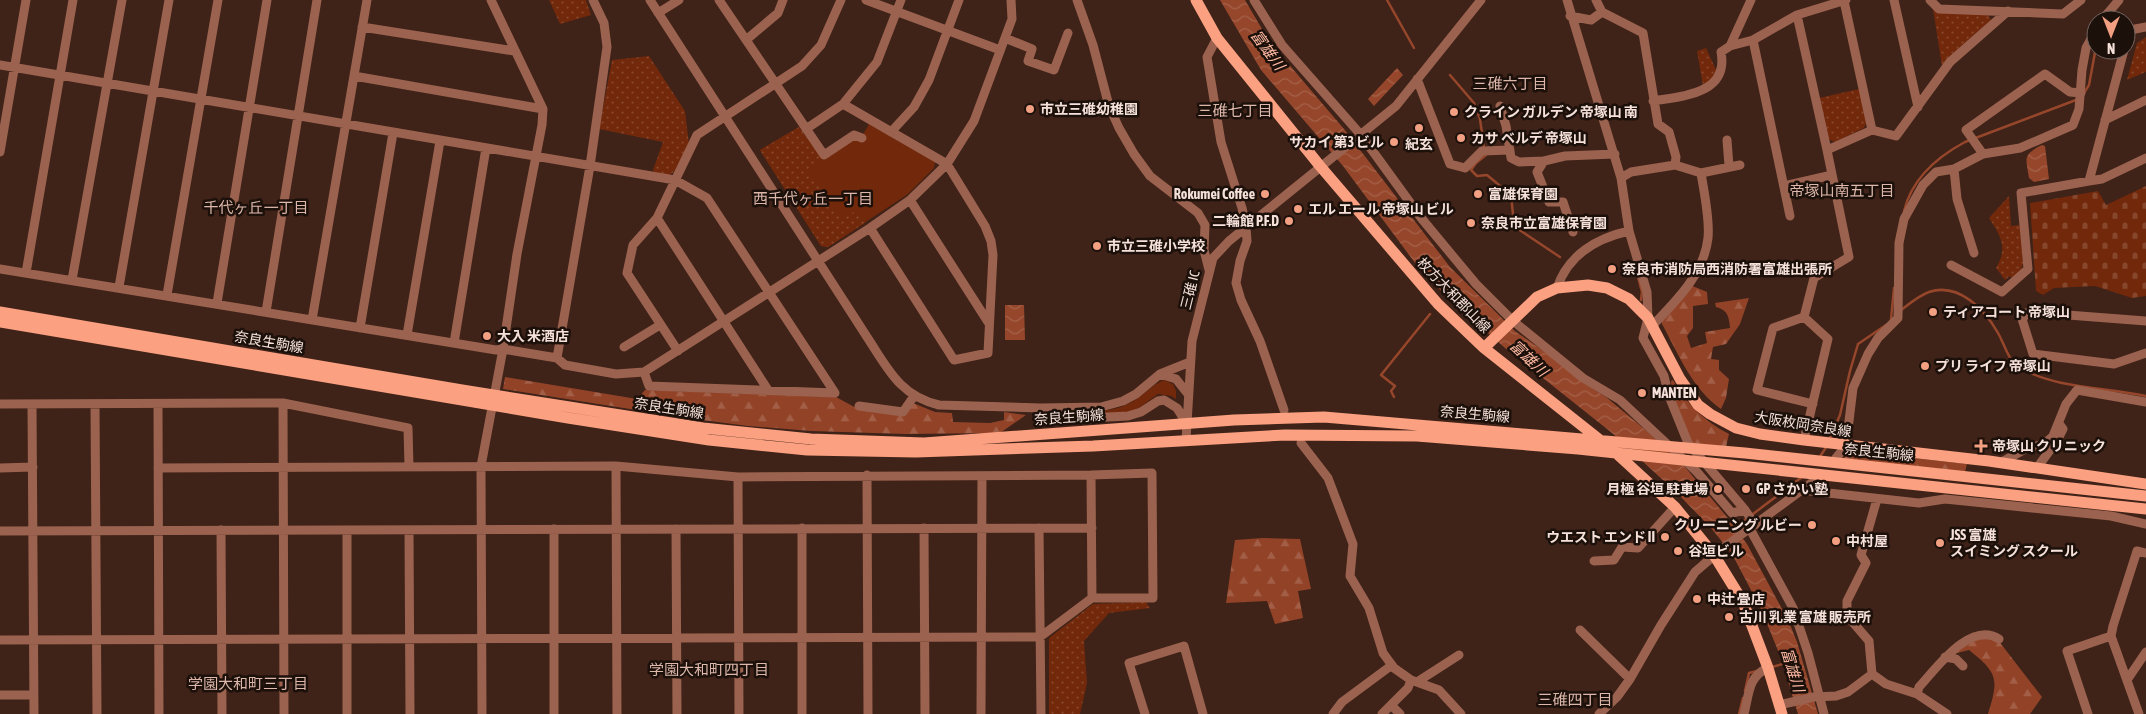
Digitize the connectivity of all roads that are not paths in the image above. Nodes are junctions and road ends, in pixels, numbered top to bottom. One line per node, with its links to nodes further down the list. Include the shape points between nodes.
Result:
1 (26, 0): 52 (street)
2 (73, 0): 53 (street)
3 (122, 0): 56 (street)
4 (169, 0): 58 (street)
5 (218, 0): 60 (street)
6 (267, 0): 66 (street)
7 (318, 0): 68 (street)
8 (367, 0): 39 (street)
9 (491, 0): 49 (street)
10 (593, 0): 92 (street, via 604,23 607,47)
11 (650, 0): 36 (street)
12 (679, 0): 36 (street)
13 (720, 0): 44 (street)
14 (783, 0): 44 (street, via 778,13)
15 (841, 0): 57 (street, via 821,45 802,66)
16 (866, 0): 34 (street)
17 (901, 0): 34 (street)
18 (959, 0): 40 (street)
19 (1011, 0): 42 (street, via 1012,19)
20 (1077, 0): 113 (street, via 1109,106 1119,128 1150,176 1198,213 1205,225 1204,250)
21 (1196, 0): 43 (main road, 枚方大和郡山線)
22 (1254, 0): 76 (street, via 1282,45)
23 (1481, 0): 55 (street, 三碓 IC)
24 (1566, 0): 38 (street)
25 (1596, 0): 35 (street)
26 (1751, 0): 46 (street)
27 (1845, 0): 37 (street); 73 (street)
28 (1894, 0): 65 (street)
29 (1930, 0): 33 (street, via 1939,9)
30 (2081, 0): 33 (street, via 2063,14)
31 (2119, 0): 32 (street)
32 (2110, 10)
33 (2008, 11): 65 (street, via 1950,62)
34 (896, 12): 40 (street); 63 (street, via 877,62)
35 (1602, 12): 38 (street, via 1591,20); 62 (street, via 1643,33)
36 (658, 13): 69 (street)
37 (1797, 15): 45 (street); 82 (street)
38 (1570, 16): 84 (street)
39 (362, 26): 49 (street); 54 (street)
40 (947, 31): 48 (street); 74 (street, via 929,80 914,107)
41 (1068, 33): 42 (street, via 1054,70 1028,61 1032,49)
42 (1005, 38): 48 (street)
43 (1217, 38): 93 (main road, 枚方大和郡山線); 105 (street, via 1207,57 1216,118)
44 (746, 40): 57 (street)
45 (1753, 40): 46 (street); 101 (street)
46 (1730, 46): 62 (street, via 1721,52 1722,66 1715,82 1707,89)
47 (2086, 48): 59 (street)
48 (1000, 50): 89 (street, via 974,121)
49 (514, 51): 67 (street)
50 (2121, 60): 70 (street)
51 (0, 66): 52 (street)
52 (14, 68): 53 (street); 83 (street)
53 (60, 75): 56 (street); 114 (street)
54 (354, 76): 67 (street); 71 (street)
55 (1417, 79): 76 (street, 三碓 IC, via 1396,106); 81 (street, via 1450,164 1465,168 1482,151)
56 (108, 84): 58 (street); 115 (street)
57 (777, 84): 69 (street); 72 (street)
58 (154, 92): 60 (street); 116 (street)
59 (2081, 94): 85 (street, via 2073,125 2020,148); 85 (street, via 2070,92 2045,74 1966,130)
60 (201, 100): 66 (street); 119 (street)
61 (2146, 100): 70 (street)
62 (1653, 101): 90 (street, via 1658,124 1669,132)
63 (843, 104): 72 (street); 74 (street)
64 (1500, 106): 81 (street)
65 (1918, 107): 73 (street, via 1896,136)
66 (250, 109): 68 (street); 120 (street)
67 (542, 109): 86 (street)
68 (299, 117): 71 (street); 122 (street)
69 (726, 117): 99 (street, via 697,135); 110 (street)
70 (2105, 120): 100 (street)
71 (346, 125): 75 (street); 124 (street)
72 (806, 130): 77 (street, via 824,155 854,135)
73 (1872, 130): 82 (street)
74 (891, 132): 89 (street)
75 (393, 133): 79 (street); 132 (street)
76 (1360, 136): 93 (street, 三碓 IC); 128 (street, via 1440,241)
77 (862, 138)
78 (1727, 140): 94 (street)
79 (440, 141): 80 (street); 133 (street)
80 (486, 148): 86 (street); 134 (street)
81 (1510, 150): 88 (street, via 1511,158 1518,162)
82 (1828, 150): 97 (street)
83 (0, 152)
84 (1614, 154): 88 (street, via 1565,156); 98 (street)
85 (1983, 154): 95 (street)
86 (536, 157): 92 (street); 137 (street)
87 (2146, 158): 100 (street, via 2102,179)
88 (1544, 161): 108 (street, via 1537,172 1549,202 1563,202)
89 (946, 164): 102 (street); 130 (street, via 986,226 991,240 993,254)
90 (1675, 164): 96 (street); 98 (street, via 1631,172)
91 (1740, 164): 94 (street)
92 (590, 166): 99 (street); 140 (street)
93 (1320, 166): 105 (street, 三碓 IC); 136 (main road, 枚方大和郡山線, via 1438,304)
94 (1729, 166): 96 (street)
95 (1954, 169): 109 (street, via 1956,198); 162 (street, via 1936,172 1923,185 1904,219 1899,243 1898,318 1878,338 1853,388)
96 (1700, 173): 129 (street, via 1708,238 1702,261 1690,284)
97 (1832, 175): 101 (street); 123 (street, via 1849,257 1814,278)
98 (1621, 178): 107 (street)
99 (675, 180): 104 (street); 118 (street, via 707,198)
100 (2089, 181): 111 (street, via 2020,193 2028,269 2002,292)
101 (1784, 186): 103 (street)
102 (910, 200): 106 (street); 130 (street)
103 (1790, 216)
104 (657, 218): 125 (street); 131 (street, via 633,245 627,273)
105 (1246, 227): 113 (street, 三碓 IC, via 1213,258); 156 (street, via 1247,241 1236,283)
106 (870, 228): 110 (street); 130 (street, via 954,360 988,353)
107 (1629, 231): 117 (street, via 1608,236 1578,254); 129 (street, via 1647,292)
108 (1574, 232)
109 (1974, 253)
110 (818, 261): 118 (street); 146 (street, via 896,381)
111 (1951, 265)
112 (0, 269): 114 (street)
113 (1209, 270): 141 (street, 三碓 IC)
114 (26, 273): 115 (street)
115 (72, 280): 116 (street)
116 (119, 287): 119 (street)
117 (1557, 288): 128 (main road, 大阪枚岡奈良線, via 1537,297); 129 (main road, 大阪枚岡奈良線, via 1588,285 1607,288 1628,299)
118 (770, 292): 125 (street); 144 (street, via 835,393)
119 (168, 295): 120 (street)
120 (217, 303): 122 (street)
121 (0, 312): 157 (main road, 奈良生駒線, via 703,428 811,439 924,442)
122 (266, 312): 124 (street)
123 (1804, 317): 153 (street, via 1828,339); 153 (street, via 1773,328 1757,390)
124 (312, 320): 132 (street)
125 (724, 321): 138 (street); 144 (street)
126 (2146, 321): 139 (street, via 2028,312 2022,319 2033,354 2114,364)
127 (0, 322): 159 (main road, 奈良生駒線, via 568,418 709,440 806,450 1013,450)
128 (1510, 322): 136 (main road, 大阪枚岡奈良線); 184 (street, via 1584,378 1620,400 1697,472 1732,513)
129 (1651, 322): 160 (main road, 大阪枚岡奈良線, via 1684,386 1698,405 1736,428); 184 (street, via 1644,338 1664,376 1688,443)
130 (988, 323)
131 (660, 325): 135 (street); 138 (street)
132 (360, 328): 133 (street)
133 (407, 335): 134 (street)
134 (454, 343): 137 (street)
135 (624, 347)
136 (1484, 348): 182 (main road, 枚方大和郡山線, via 1632,467)
137 (503, 349): 140 (street); 165 (street)
138 (678, 351): 142 (street)
139 (2146, 353)
140 (557, 358): 142 (street, via 566,365 616,374)
141 (1190, 362): 143 (street); 145 (street, 三碓 IC)
142 (644, 372): 144 (street, via 649,386)
143 (1160, 374): 145 (street, via 1176,379); 155 (street, via 1123,401 1101,407)
144 (768, 390)
145 (1188, 394): 157 (street, 三碓 IC)
146 (914, 396): 154 (street, via 904,412); 155 (street, via 939,405)
147 (2146, 402): 158 (street, via 2077,390 2066,404)
148 (283, 403): 152 (street); 168 (street, via 408,428); 171 (street)
149 (0, 404): 150 (street)
150 (32, 404): 151 (street); 167 (street)
151 (95, 404): 152 (street); 204 (street)
152 (158, 404): 170 (street)
153 (1813, 404): 160 (street)
154 (858, 406)
155 (1041, 408): 157 (street, via 1066,419 1111,417 1135,415 1164,400 1178,408)
156 (1284, 410)
157 (1187, 424): 159 (street, 三碓 IC); 180 (main road, 奈良生駒線, via 1324,417 1561,436)
158 (2059, 424): 164 (street, via 2044,444 2027,448); 172 (street, via 2063,429 2058,439)
159 (1186, 440): 183 (main road, 奈良生駒線, via 1332,434 1417,436 1578,449)
160 (1804, 440): 162 (main road, 大阪枚岡奈良線)
161 (1301, 442): 234 (street, via 1328,478 1353,544 1350,576 1369,608 1383,653)
162 (1846, 446): 163 (street); 164 (main road, 大阪枚岡奈良線)
163 (1836, 458)
164 (2000, 463): 172 (main road, 大阪枚岡奈良線)
165 (481, 466): 166 (street); 168 (street); 201 (street)
166 (616, 466): 174 (street); 194 (street)
167 (33, 467): 169 (street); 203 (street)
168 (409, 467): 171 (street)
169 (0, 468)
170 (158, 468): 171 (street); 205 (street)
171 (283, 468): 198 (street)
172 (2037, 468): 178 (main road, 大阪枚岡奈良線)
173 (1091, 475): 176 (street); 192 (street); 209 (street, via 1152,473 1153,598)
174 (738, 476): 175 (street); 196 (street)
175 (867, 476): 176 (street); 188 (street)
176 (982, 476): 190 (street)
177 (1814, 481): 179 (street)
178 (2146, 484)
179 (1801, 490): 181 (street); 186 (street)
180 (2146, 496)
181 (1876, 499): 185 (street, via 1919,503 1945,499 2111,516); 237 (street, via 1861,555 1866,563 1847,601 1850,618 1868,641)
182 (1675, 507): 207 (main road, 枚方大和郡山線); 208 (street, via 1638,548 1622,547 1614,560)
183 (2146, 509)
184 (1745, 510): 186 (street)
185 (2146, 524)
186 (1753, 527): 207 (street); 244 (street, via 1793,608 1808,653)
187 (802, 528): 188 (street); 196 (street); 219 (street)
188 (867, 528): 189 (street); 220 (street)
189 (924, 528): 190 (street); 212 (street)
190 (982, 528): 191 (street); 213 (street)
191 (1039, 528): 192 (street); 214 (street)
192 (1092, 528): 209 (street)
193 (554, 529): 194 (street); 201 (street); 215 (street)
194 (616, 529): 195 (street); 216 (street)
195 (676, 529): 196 (street); 217 (street)
196 (739, 529): 218 (street)
197 (221, 530): 198 (street); 205 (street); 230 (street)
198 (284, 530): 199 (street); 221 (street)
199 (347, 530): 200 (street); 222 (street)
200 (409, 530): 201 (street); 223 (street)
201 (481, 530): 224 (street)
202 (0, 531): 203 (street)
203 (33, 531): 204 (street); 227 (street)
204 (96, 531): 205 (street); 228 (street)
205 (158, 531): 229 (street)
206 (2146, 553): 211 (street, via 2137,551)
207 (1714, 555): 236 (main road, 枚方大和郡山線, via 1744,602); 238 (street, via 1695,572)
208 (1594, 561)
209 (1092, 598): 214 (street)
210 (1580, 630): 238 (street)
211 (2111, 636): 239 (street); 274 (street, via 2067,651)
212 (925, 637): 213 (street); 220 (street); 261 (street)
213 (982, 637): 214 (street); 262 (street)
214 (1040, 637): 263 (street)
215 (554, 638): 216 (street); 224 (street); 255 (street)
216 (616, 638): 217 (street); 256 (street)
217 (676, 638): 218 (street); 257 (street)
218 (739, 638): 219 (street); 258 (street)
219 (802, 638): 220 (street); 259 (street)
220 (867, 638): 260 (street)
221 (284, 639): 222 (street); 230 (street); 251 (street)
222 (347, 639): 223 (street); 252 (street)
223 (410, 639): 224 (street); 253 (street)
224 (482, 639): 254 (street)
225 (1999, 639): 233 (street, via 1988,634 1980,636)
226 (0, 640): 227 (street)
227 (34, 640): 228 (street); 243 (street)
228 (96, 640): 229 (street); 248 (street)
229 (159, 640): 230 (street); 249 (street)
230 (222, 640): 250 (street)
231 (2146, 652): 239 (street)
232 (1459, 655): 240 (street)
233 (1945, 657): 235 (street, via 1956,659); 241 (street, via 1919,687)
234 (1392, 665): 240 (street); 266 (street, via 1342,702)
235 (1963, 666)
236 (1768, 668): 246 (main road, 枚方大和郡山線); 271 (street, via 1753,678)
237 (1872, 674): 241 (street, via 1886,684); 244 (street, via 1848,692)
238 (1630, 679): 270 (street)
239 (2127, 680): 275 (street)
240 (1414, 681): 245 (street); 269 (street, via 1439,690)
241 (1917, 694): 273 (street)
242 (0, 695): 243 (street)
243 (34, 695): 247 (street)
244 (1817, 697): 246 (street, via 1795,701); 272 (street)
245 (1391, 705): 267 (street); 268 (street)
246 (1780, 709)
247 (34, 714)
248 (97, 714)
249 (159, 714)
250 (222, 714)
251 (284, 714)
252 (347, 714)
253 (410, 714)
254 (482, 714)
255 (554, 714)
256 (617, 714)
257 (677, 714)
258 (739, 714)
259 (802, 714)
260 (868, 714)
261 (925, 714)
262 (982, 714)
263 (1041, 714)
264 (1145, 714): 265 (street, via 1129,663 1184,646)
265 (1203, 714)
266 (1334, 714)
267 (1382, 714)
268 (1400, 714)
269 (1461, 714)
270 (1599, 714)
271 (1744, 714)
272 (1824, 714)
273 (1947, 714)
274 (2088, 714)
275 (2139, 714)

